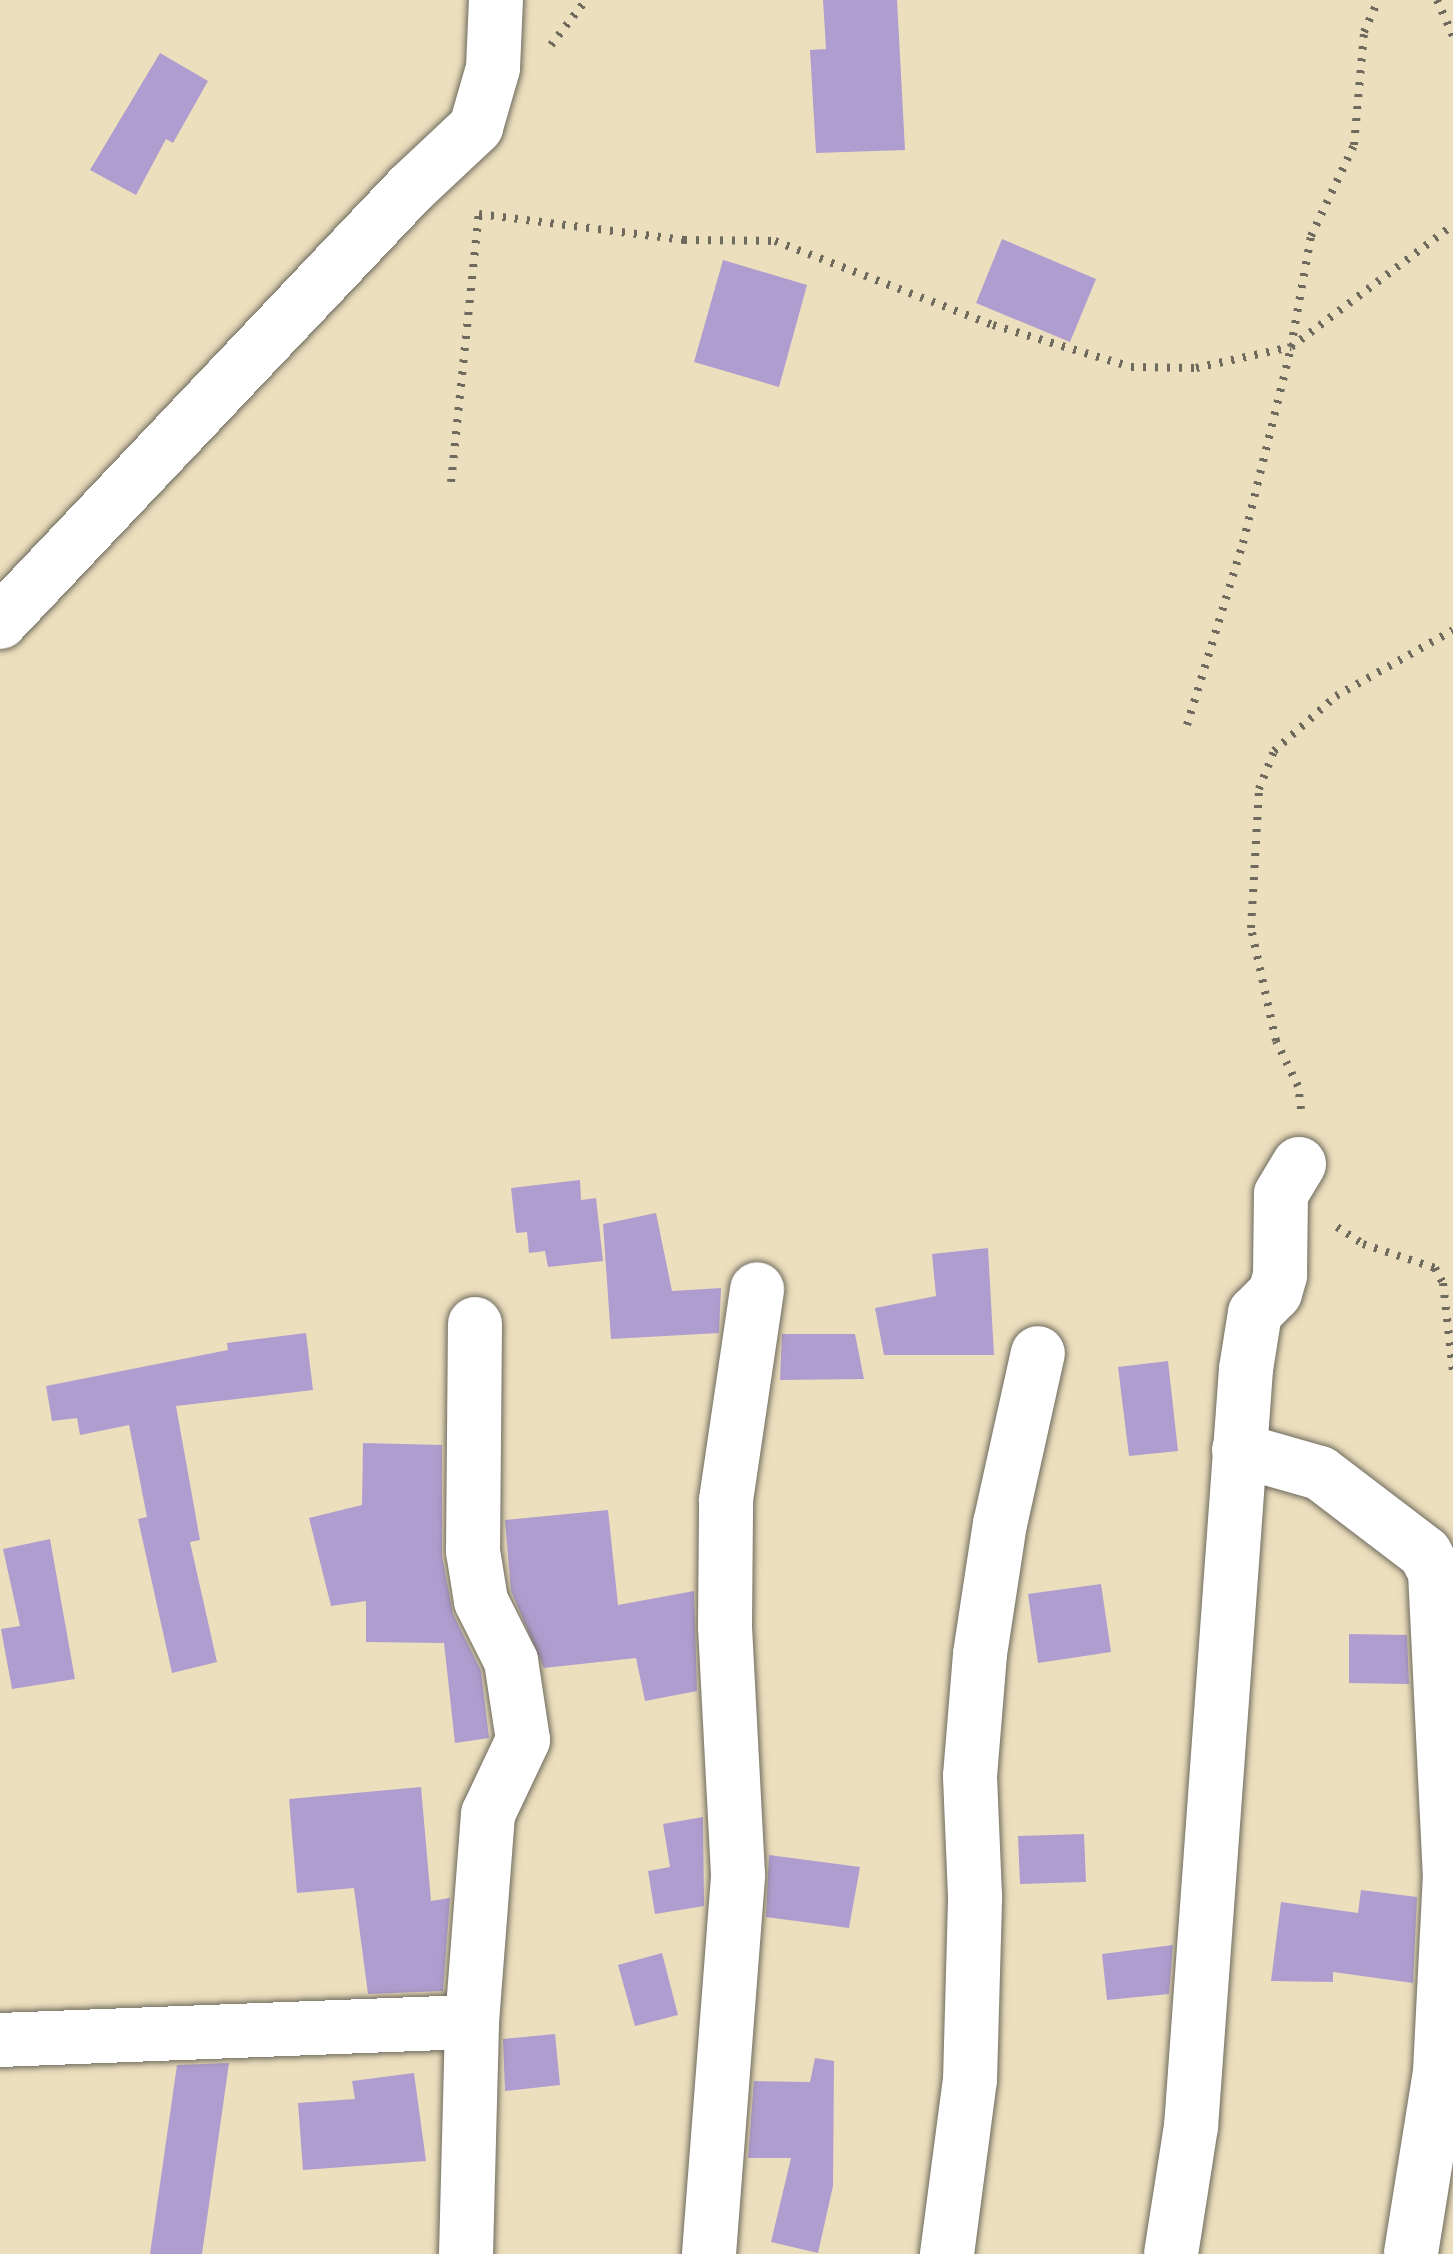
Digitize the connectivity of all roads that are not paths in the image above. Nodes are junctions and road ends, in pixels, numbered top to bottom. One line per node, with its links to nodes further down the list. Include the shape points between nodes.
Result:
1 (496, 0): 2 (street, via 494,68 476,127)
2 (0, 622)
3 (1300, 1163): 7 (street, via 1281,1195 1275,1293 1252,1325)
4 (757, 1289): 11 (street, via 726,1500 738,1875)
5 (475, 1324): 8 (street, via 473,1551 481,1601 511,1661 524,1740 488,1814)
6 (1038, 1353): 12 (street, via 980,1654 970,1776 970,2080)
7 (1239, 1450): 13 (street, via 1191,2127); 14 (street, via 1320,1473 1425,1553 1436,1572 1450,1874 1440,2072)
8 (472, 2023): 9 (street); 10 (street)
9 (0, 2039)
10 (466, 2254)
11 (709, 2254)
12 (947, 2254)
13 (1171, 2254)
14 (1412, 2254)

